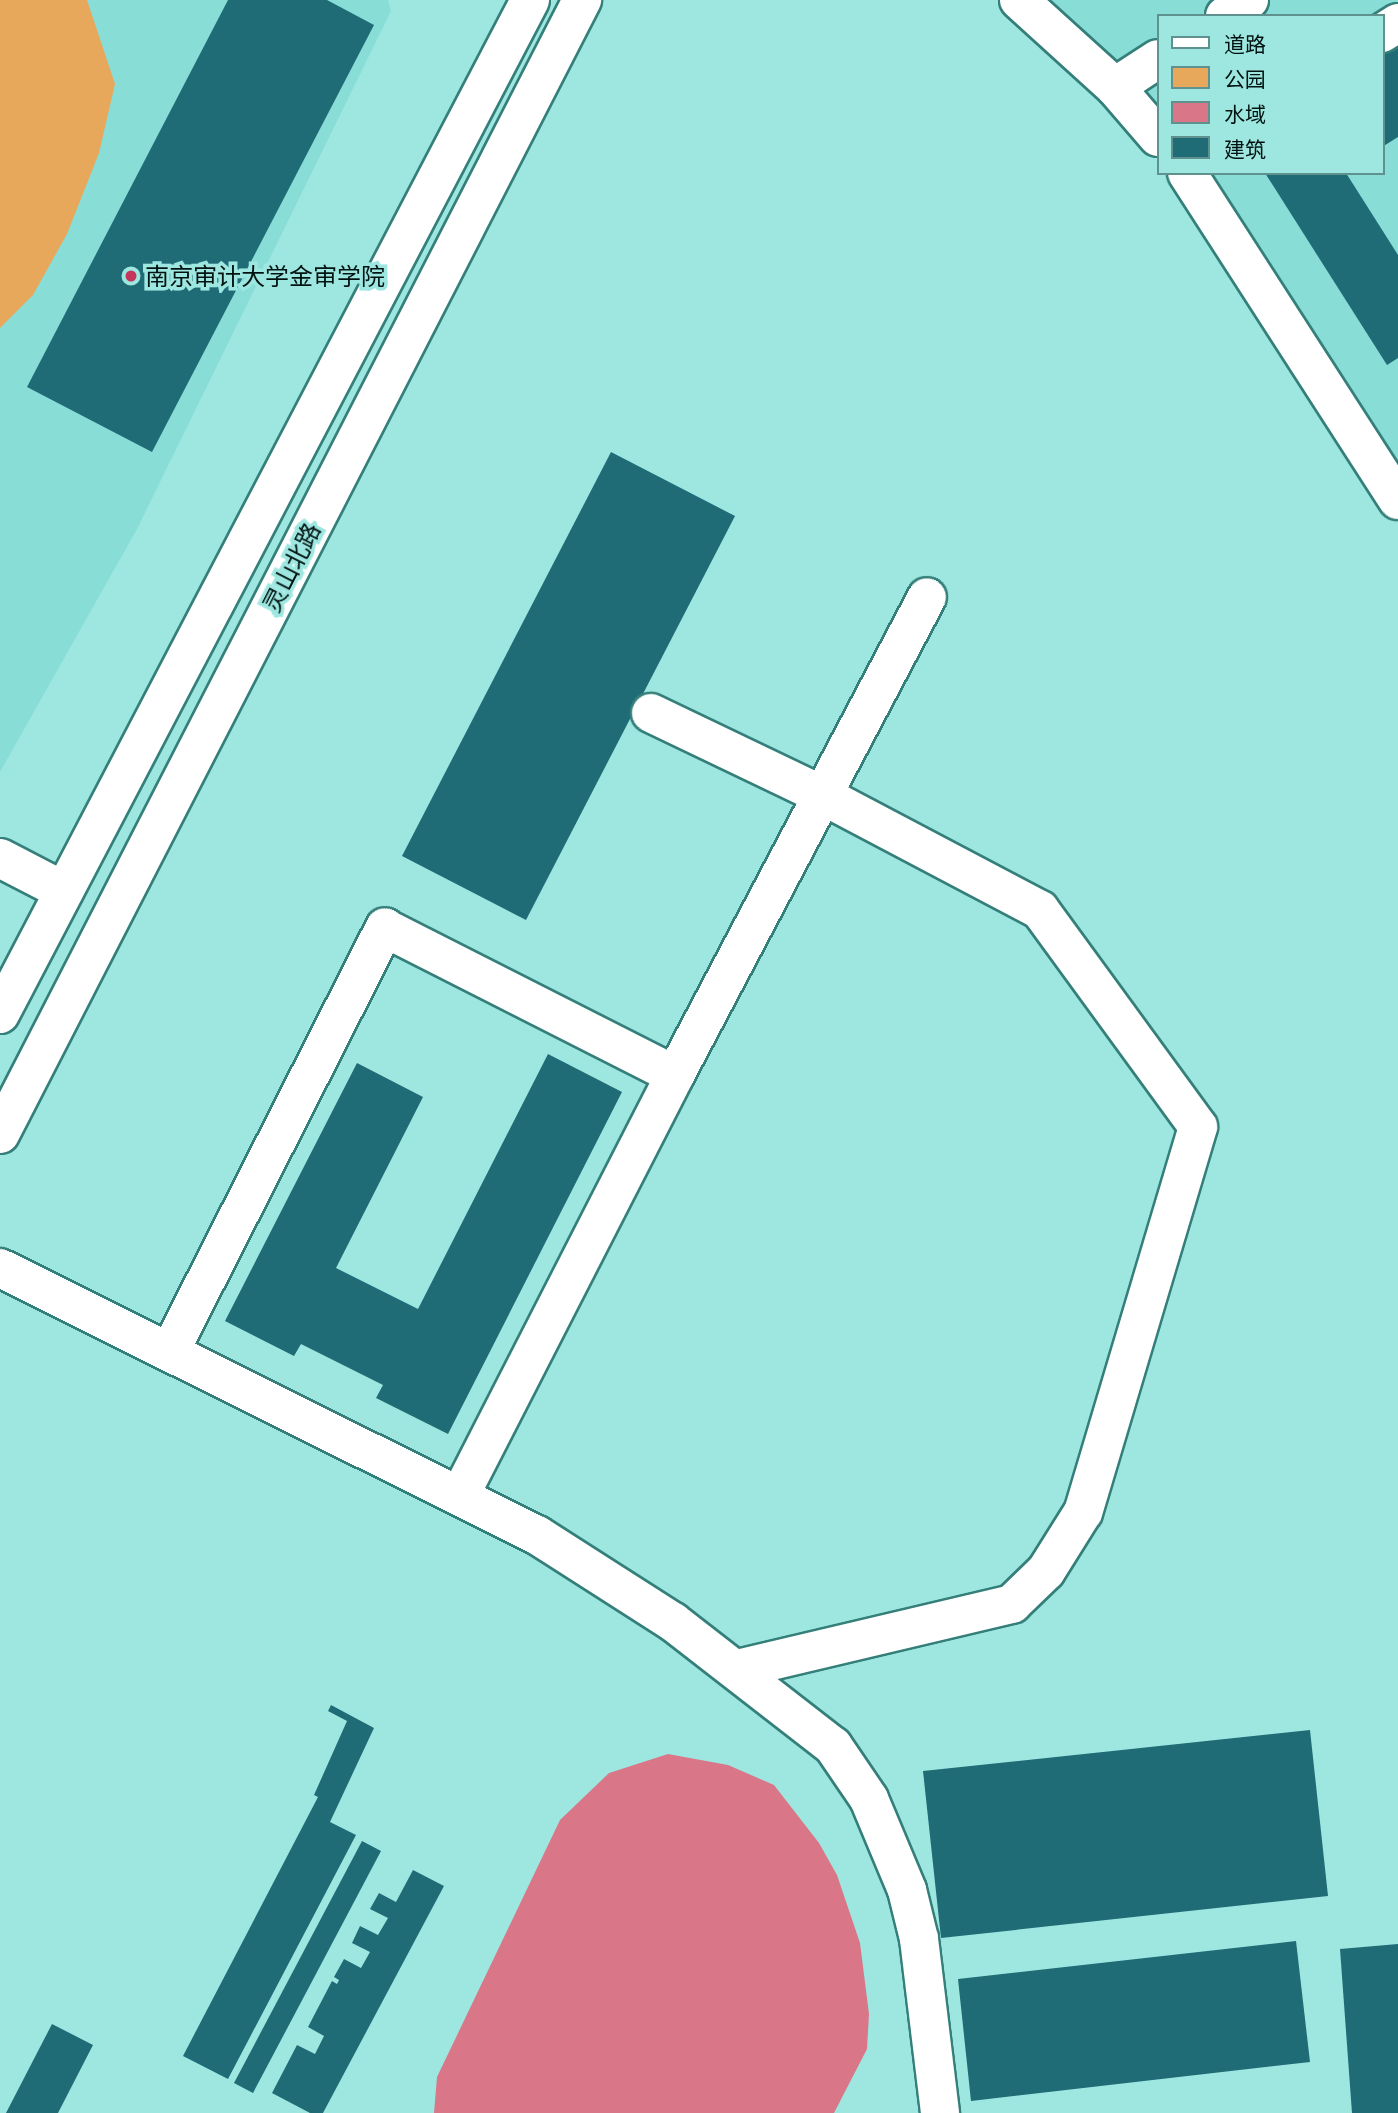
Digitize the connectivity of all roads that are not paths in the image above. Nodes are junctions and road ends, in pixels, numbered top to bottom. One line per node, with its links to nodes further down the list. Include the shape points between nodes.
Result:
1 (530, 0): 15 (street, 灵山北路)
2 (582, 0): 18 (street, 灵山北路)
3 (1018, 0): 7 (street)
4 (1249, 0): 5 (street)
5 (1228, 14)
6 (1156, 60): 7 (street)
7 (1115, 87): 8 (street)
8 (1156, 135)
9 (1188, 175): 10 (street)
10 (1398, 500)
11 (927, 597): 13 (street)
12 (651, 713): 13 (street)
13 (822, 795): 17 (street); 22 (street, via 1040,910 1198,1127 1083,1512 1046,1571 1012,1604)
14 (0, 858): 15 (street)
15 (64, 891): 16 (street, 灵山北路)
16 (0, 1014)
17 (675, 1075): 20 (street, via 384,928); 21 (street)
18 (0, 1134)
19 (0, 1268): 20 (street)
20 (170, 1351): 21 (street)
21 (461, 1494): 22 (street, via 606,1577)
22 (736, 1669): 23 (street, via 843,1758 890,1843 919,1939)
23 (940, 2113)

